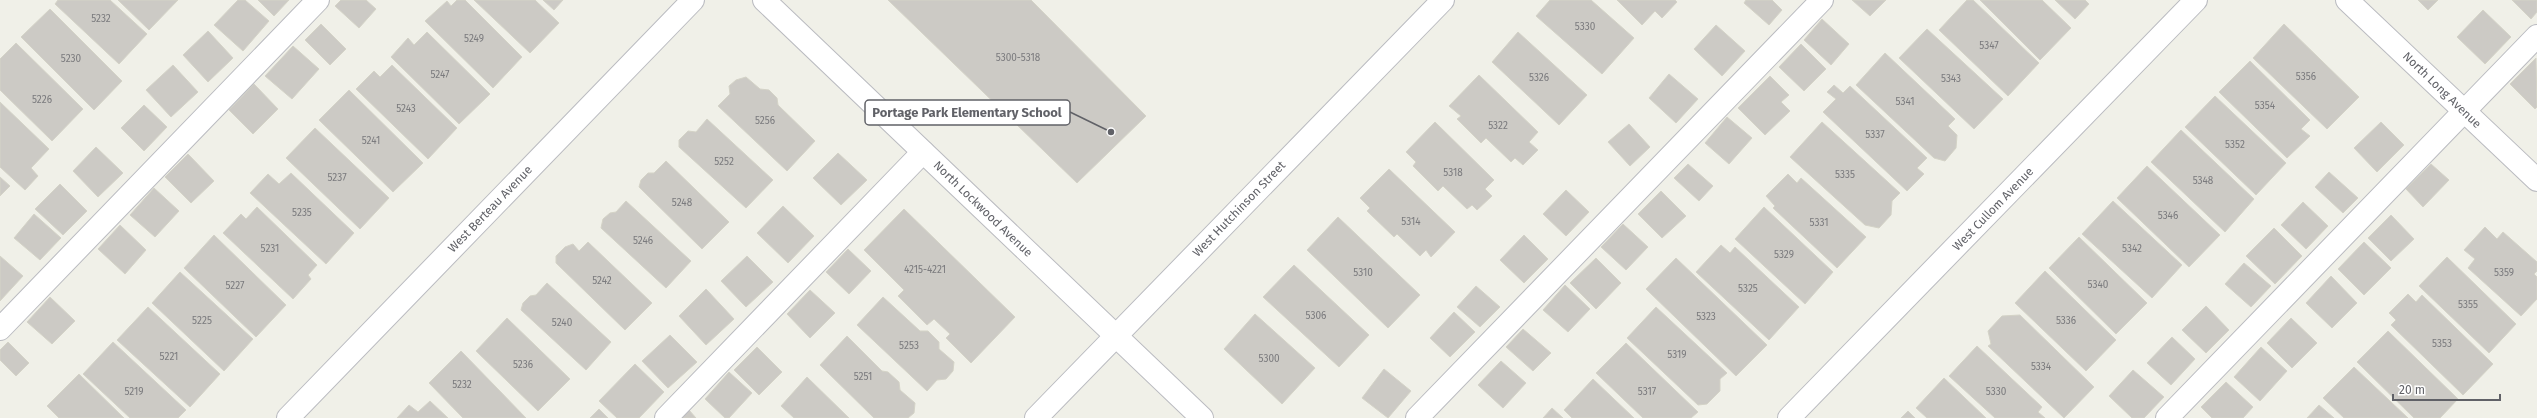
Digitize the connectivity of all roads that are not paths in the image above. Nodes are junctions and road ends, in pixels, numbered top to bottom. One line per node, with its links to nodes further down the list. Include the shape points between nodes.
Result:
1 (318, 0): 12 (street)
2 (693, 0): 14 (street, West Berteau Avenue)
3 (764, 0): 10 (street, North Lockwood Avenue)
4 (1443, 0): 13 (street, West Hutchinson Street)
5 (1822, 0): 18 (street)
6 (2196, 0): 19 (street, West Cullom Avenue)
7 (2348, 0): 9 (street, North Long Avenue)
8 (2537, 36): 9 (street)
9 (2464, 111): 11 (street, North Long Avenue); 20 (street)
10 (923, 152): 13 (street, North Lockwood Avenue); 15 (street)
11 (2537, 180)
12 (0, 329)
13 (1116, 336): 16 (street, West Hutchinson Street); 17 (street, North Lockwood Avenue)
14 (288, 418)
15 (666, 418)
16 (1036, 418)
17 (1202, 418)
18 (1417, 418)
19 (1789, 418)
20 (2167, 418)

